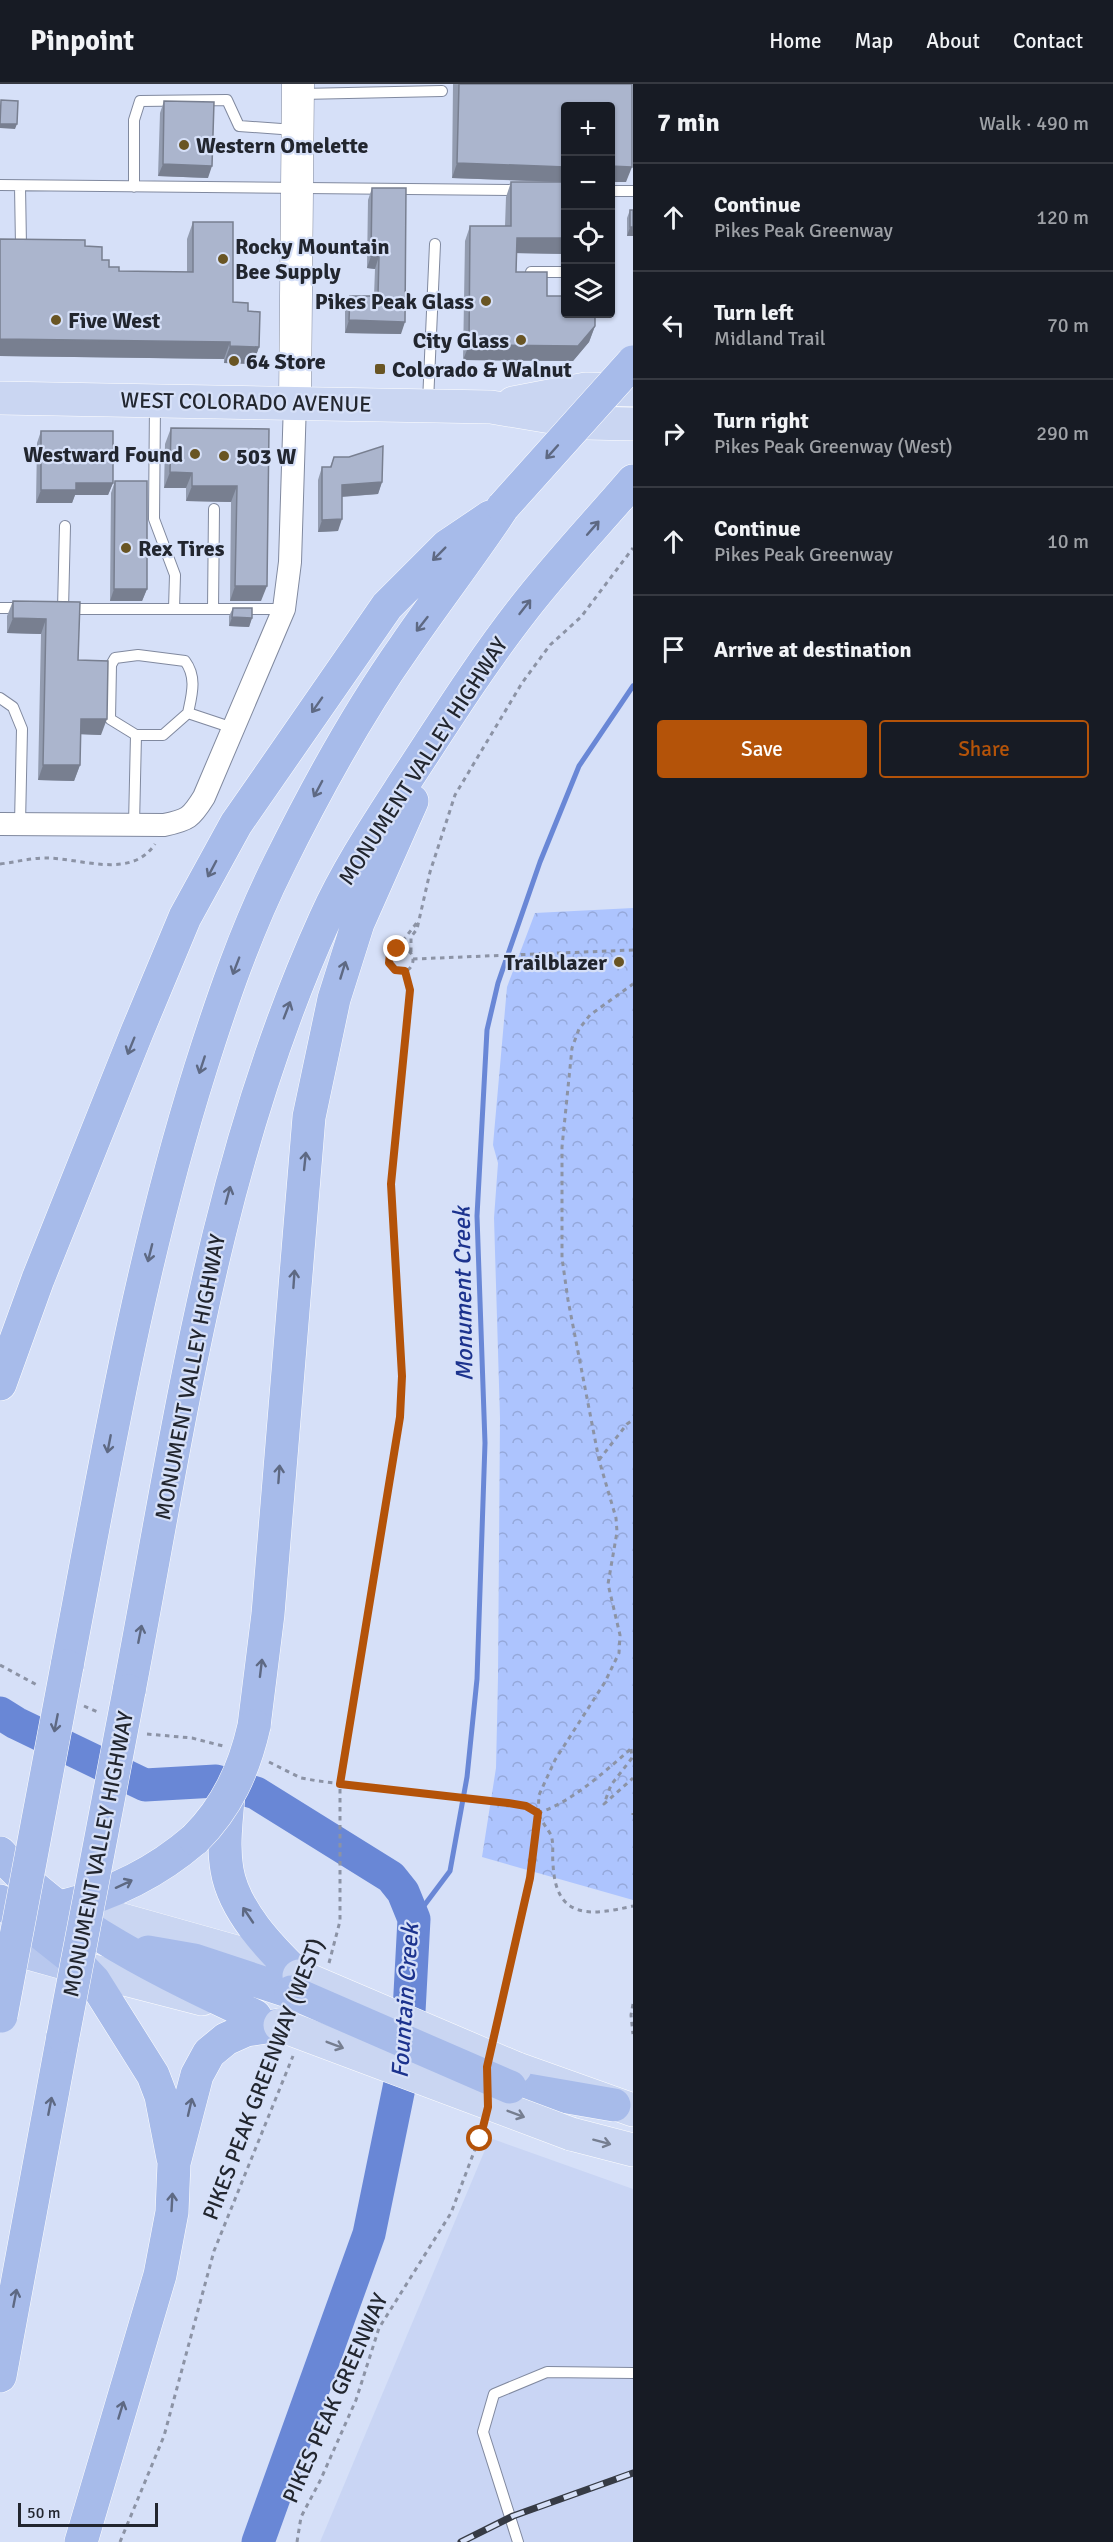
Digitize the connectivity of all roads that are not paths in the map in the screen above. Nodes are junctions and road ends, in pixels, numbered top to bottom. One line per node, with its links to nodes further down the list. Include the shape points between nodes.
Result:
1 (298, 89): 2 (lane); 3 (main road)
2 (442, 91)
3 (298, 130): 6 (lane, via 239,126 227,100 140,101 134,120); 7 (main road)
4 (0, 185): 5 (lane)
5 (20, 186): 6 (lane); 12 (lane)
6 (134, 187): 7 (lane)
7 (298, 189): 8 (lane); 19 (main road)
8 (530, 190)
9 (615, 191): 10 (lane)
10 (633, 191)
11 (435, 244): 20 (lane)
12 (21, 246)
13 (531, 272): 14 (lane)
14 (561, 272)
15 (633, 362): 24 (highway, one-way to 24, bridge)
16 (633, 390): 21 (main road, WEST COLORADO AVENUE, via 586,389)
17 (0, 398): 18 (main road, WEST COLORADO AVENUE)
18 (155, 400): 19 (main road, WEST COLORADO AVENUE); 29 (lane, via 153,519 175,575)
19 (295, 402): 20 (main road, WEST COLORADO AVENUE); 31 (street, via 290,562)
20 (428, 405): 21 (main road, WEST COLORADO AVENUE)
21 (492, 407): 22 (main road, WEST COLORADO AVENUE, via 587,423)
22 (633, 424)
23 (633, 481): 33 (highway, MONUMENT VALLEY HIGHWAY, one-way to 23, via 554,572)
24 (503, 507): 39 (highway, one-way to 39, via 447,546 387,606 236,824 185,918 141,1021); 49 (highway, one-way to 49, bridge, via 458,576 405,645 335,756 278,866 219,1009 165,1189 56,1677)
25 (214, 509): 30 (lane)
26 (65, 526): 29 (lane, via 58,609)
27 (0, 608): 28 (lane)
28 (32, 608)
29 (174, 609): 30 (lane)
30 (213, 609): 31 (lane)
31 (284, 609): 35 (street)
32 (0, 698): 37 (lane, via 12,707 22,729)
33 (454, 706): 40 (highway, one-way to 33, bridge, via 254,1726 268,1614 299,1219 317,1076 334,999 357,923); 55 (highway, MONUMENT VALLEY HIGHWAY, one-way to 33, bridge, via 203,1305 248,1120 326,916 362,848)
34 (188, 713): 35 (lane); 36 (lane, via 163,735); 36 (lane, via 193,687 192,670 185,661 138,655 115,658 111,665 110,718)
35 (233, 728): 38 (street, via 204,797 187,821)
36 (136, 735): 38 (lane)
37 (10, 824): 38 (street)
38 (134, 825)
39 (0, 1384)
40 (228, 1800): 43 (highway, one-way to 40, bridge, via 141,1876 173,1858); 48 (highway, one-way to 40, via 276,1953 241,1906 227,1872)
41 (0, 1853): 43 (highway)
42 (0, 1886): 43 (highway)
43 (59, 1904): 44 (highway); 45 (highway); 48 (main road, via 237,1952)
44 (6, 1909): 47 (highway)
45 (128, 1950): 47 (highway); 48 (highway); 50 (highway)
46 (9, 1952): 47 (highway)
47 (70, 1958): 50 (main road, via 189,1995); 53 (highway, via 94,1981 153,2075)
48 (305, 1980): 51 (highway, bridge, via 512,2077)
49 (0, 2017)
50 (278, 2029): 52 (main road, one-way to 52, bridge, via 571,2134); 53 (highway, one-way to 50, via 197,2075 209,2053 246,2030)
51 (623, 2108)
52 (633, 2150)
53 (174, 2163): 56 (highway, one-way to 53, via 160,2275 172,2212)
54 (633, 2373): 57 (lane, via 547,2372 494,2394 483,2432)
55 (0, 2376)
56 (81, 2542)
57 (518, 2542)

